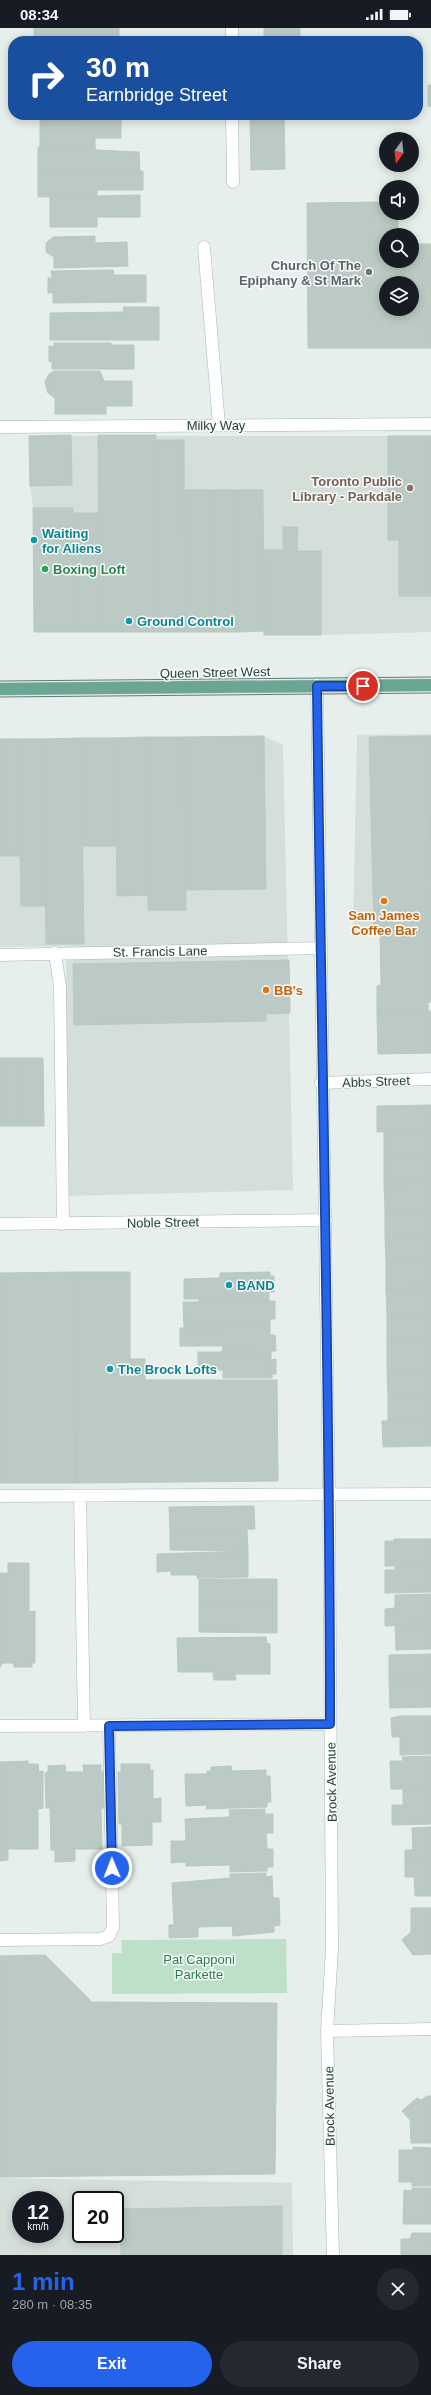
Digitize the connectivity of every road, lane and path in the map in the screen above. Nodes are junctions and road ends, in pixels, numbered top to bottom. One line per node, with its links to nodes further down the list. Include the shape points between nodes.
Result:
1 (232, 120): 2 (street)
2 (233, 182)
3 (204, 247): 5 (street)
4 (431, 424): 5 (street, Milky Way)
5 (219, 425): 6 (street, Milky Way)
6 (0, 427)
7 (431, 685): 8 (main road, Queen Street West)
8 (317, 686): 9 (main road, Queen Street West); 10 (street, Brock Avenue)
9 (0, 689)
10 (320, 948): 11 (street, St. Francis Lane); 14 (street, Brock Avenue)
11 (55, 953): 12 (street, St. Francis Lane); 17 (street, via 60,987)
12 (0, 955)
13 (431, 1079): 14 (street, Abbs Street)
14 (321, 1083): 15 (street, Brock Avenue)
15 (326, 1220): 17 (street, Noble Street); 21 (street, Brock Avenue)
16 (0, 1224): 17 (street, Noble Street)
17 (63, 1224)
18 (431, 1494): 21 (street)
19 (0, 1496): 20 (street)
20 (80, 1496): 21 (street); 24 (street)
21 (329, 1496): 22 (street, Brock Avenue)
22 (330, 1724): 25 (street); 28 (street, Brock Avenue, via 332,1948)
23 (0, 1726): 24 (street)
24 (84, 1726): 25 (street)
25 (109, 1726): 26 (street, via 112,1927 109,1936 100,1940)
26 (0, 1940)
27 (431, 2029): 28 (street)
28 (327, 2031): 29 (street, Brock Avenue)
29 (333, 2255)

